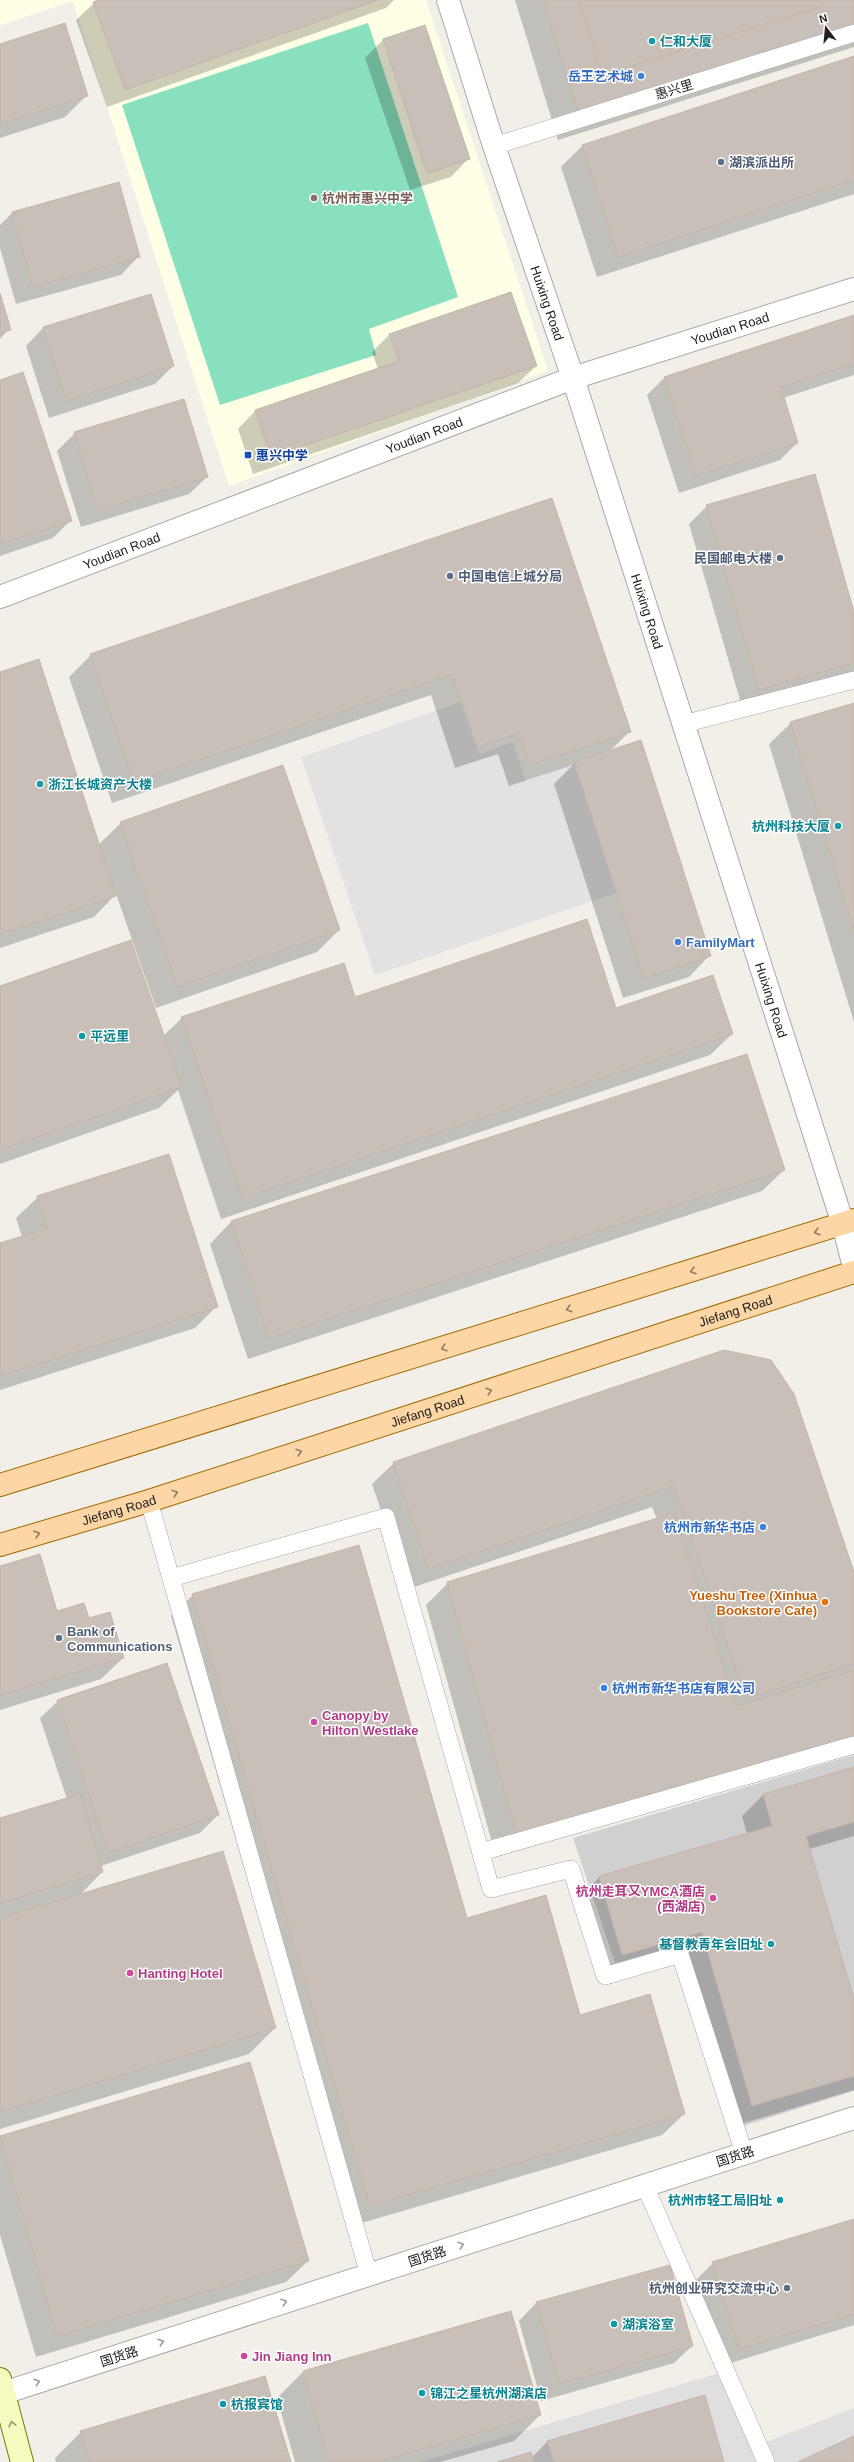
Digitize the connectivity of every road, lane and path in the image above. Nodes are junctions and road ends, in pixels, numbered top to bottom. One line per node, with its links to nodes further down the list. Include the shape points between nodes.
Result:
1 (448, 0): 3 (street, Huixing Road)
2 (854, 33): 3 (lane, 惠兴里)
3 (494, 146): 5 (street, Huixing Road)
4 (854, 289): 5 (street, Youdian Road)
5 (573, 378): 6 (street, Youdian Road); 8 (street, Huixing Road)
6 (0, 597)
7 (854, 680): 8 (lane)
8 (683, 724): 9 (street, Huixing Road)
9 (849, 1222): 10 (street, Huixing Road); 12 (main road, one-way to 12)
10 (854, 1267)
11 (854, 1272): 13 (main road, Jiefang Road, one-way to 11)
12 (0, 1485)
13 (149, 1501): 14 (main road, Jiefang Road, one-way to 13); 15 (lane)
14 (0, 1545)
15 (171, 1578): 17 (lane, via 386,1517); 21 (lane)
16 (854, 1745): 17 (lane)
17 (481, 1852): 19 (lane, via 491,1889 571,1869 605,1976 680,1954)
18 (854, 2118): 19 (street, 国货路)
19 (744, 2153): 20 (street, 国货路)
20 (646, 2186): 21 (street, 国货路, one-way to 20); 24 (lane)
21 (369, 2275): 22 (street, 国货路, one-way to 21)
22 (1, 2389): 23 (main road, one-way to 22)
23 (22, 2462)
24 (766, 2462)

